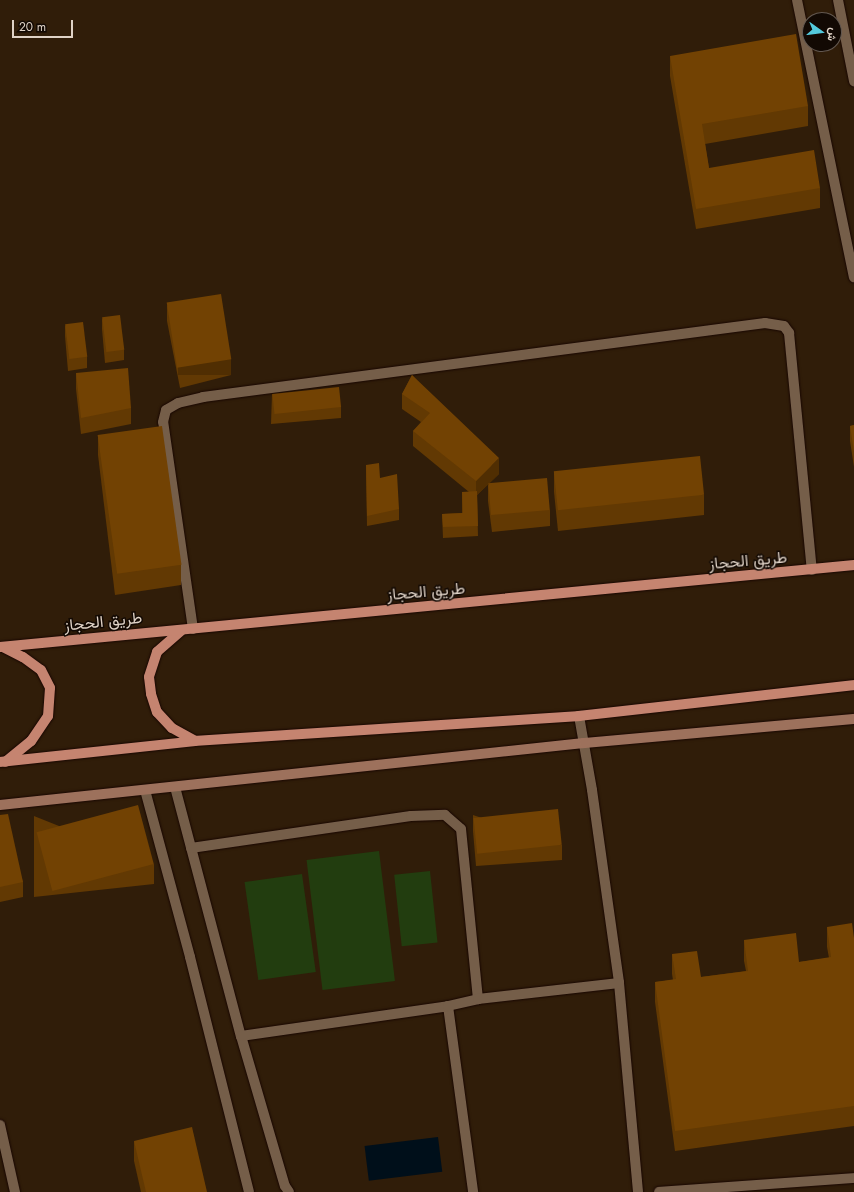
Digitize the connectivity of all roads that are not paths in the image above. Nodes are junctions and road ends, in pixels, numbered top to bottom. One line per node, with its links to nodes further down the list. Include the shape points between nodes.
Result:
1 (797, 0): 4 (street)
2 (838, 0): 3 (street)
3 (854, 81)
4 (854, 277)
5 (854, 565): 6 (main road, طريق الحجاز)
6 (812, 570): 7 (main road, طريق الحجاز); 7 (street, via 789,333 784,326 765,323 204,397 178,403 166,410 163,422)
7 (192, 629): 8 (main road, طريق الحجاز)
8 (182, 630): 9 (main road, طريق الحجاز); 13 (main road, via 157,652 149,677 150,688 157,712 172,728)
9 (2, 647): 15 (main road, via 23,657 41,670 50,688 48,716 31,741)
10 (854, 685): 11 (main road)
11 (579, 716): 13 (main road); 14 (street)
12 (854, 719): 14 (main road)
13 (195, 741): 15 (main road)
14 (584, 743): 16 (main road); 20 (street)
15 (2, 762)
16 (175, 787): 17 (main road); 19 (street)
17 (145, 790): 18 (main road); 27 (street)
18 (0, 805)
19 (191, 848): 21 (street, via 411,816 445,815 461,829); 23 (street)
20 (619, 984): 21 (street); 30 (street)
21 (478, 999): 22 (street)
22 (448, 1006): 23 (street); 29 (street)
23 (241, 1036): 28 (street, via 285,1186)
24 (0, 1125): 26 (street)
25 (854, 1178): 31 (street)
26 (16, 1192)
27 (249, 1192)
28 (289, 1192)
29 (473, 1192)
30 (638, 1192)
31 (659, 1192)

